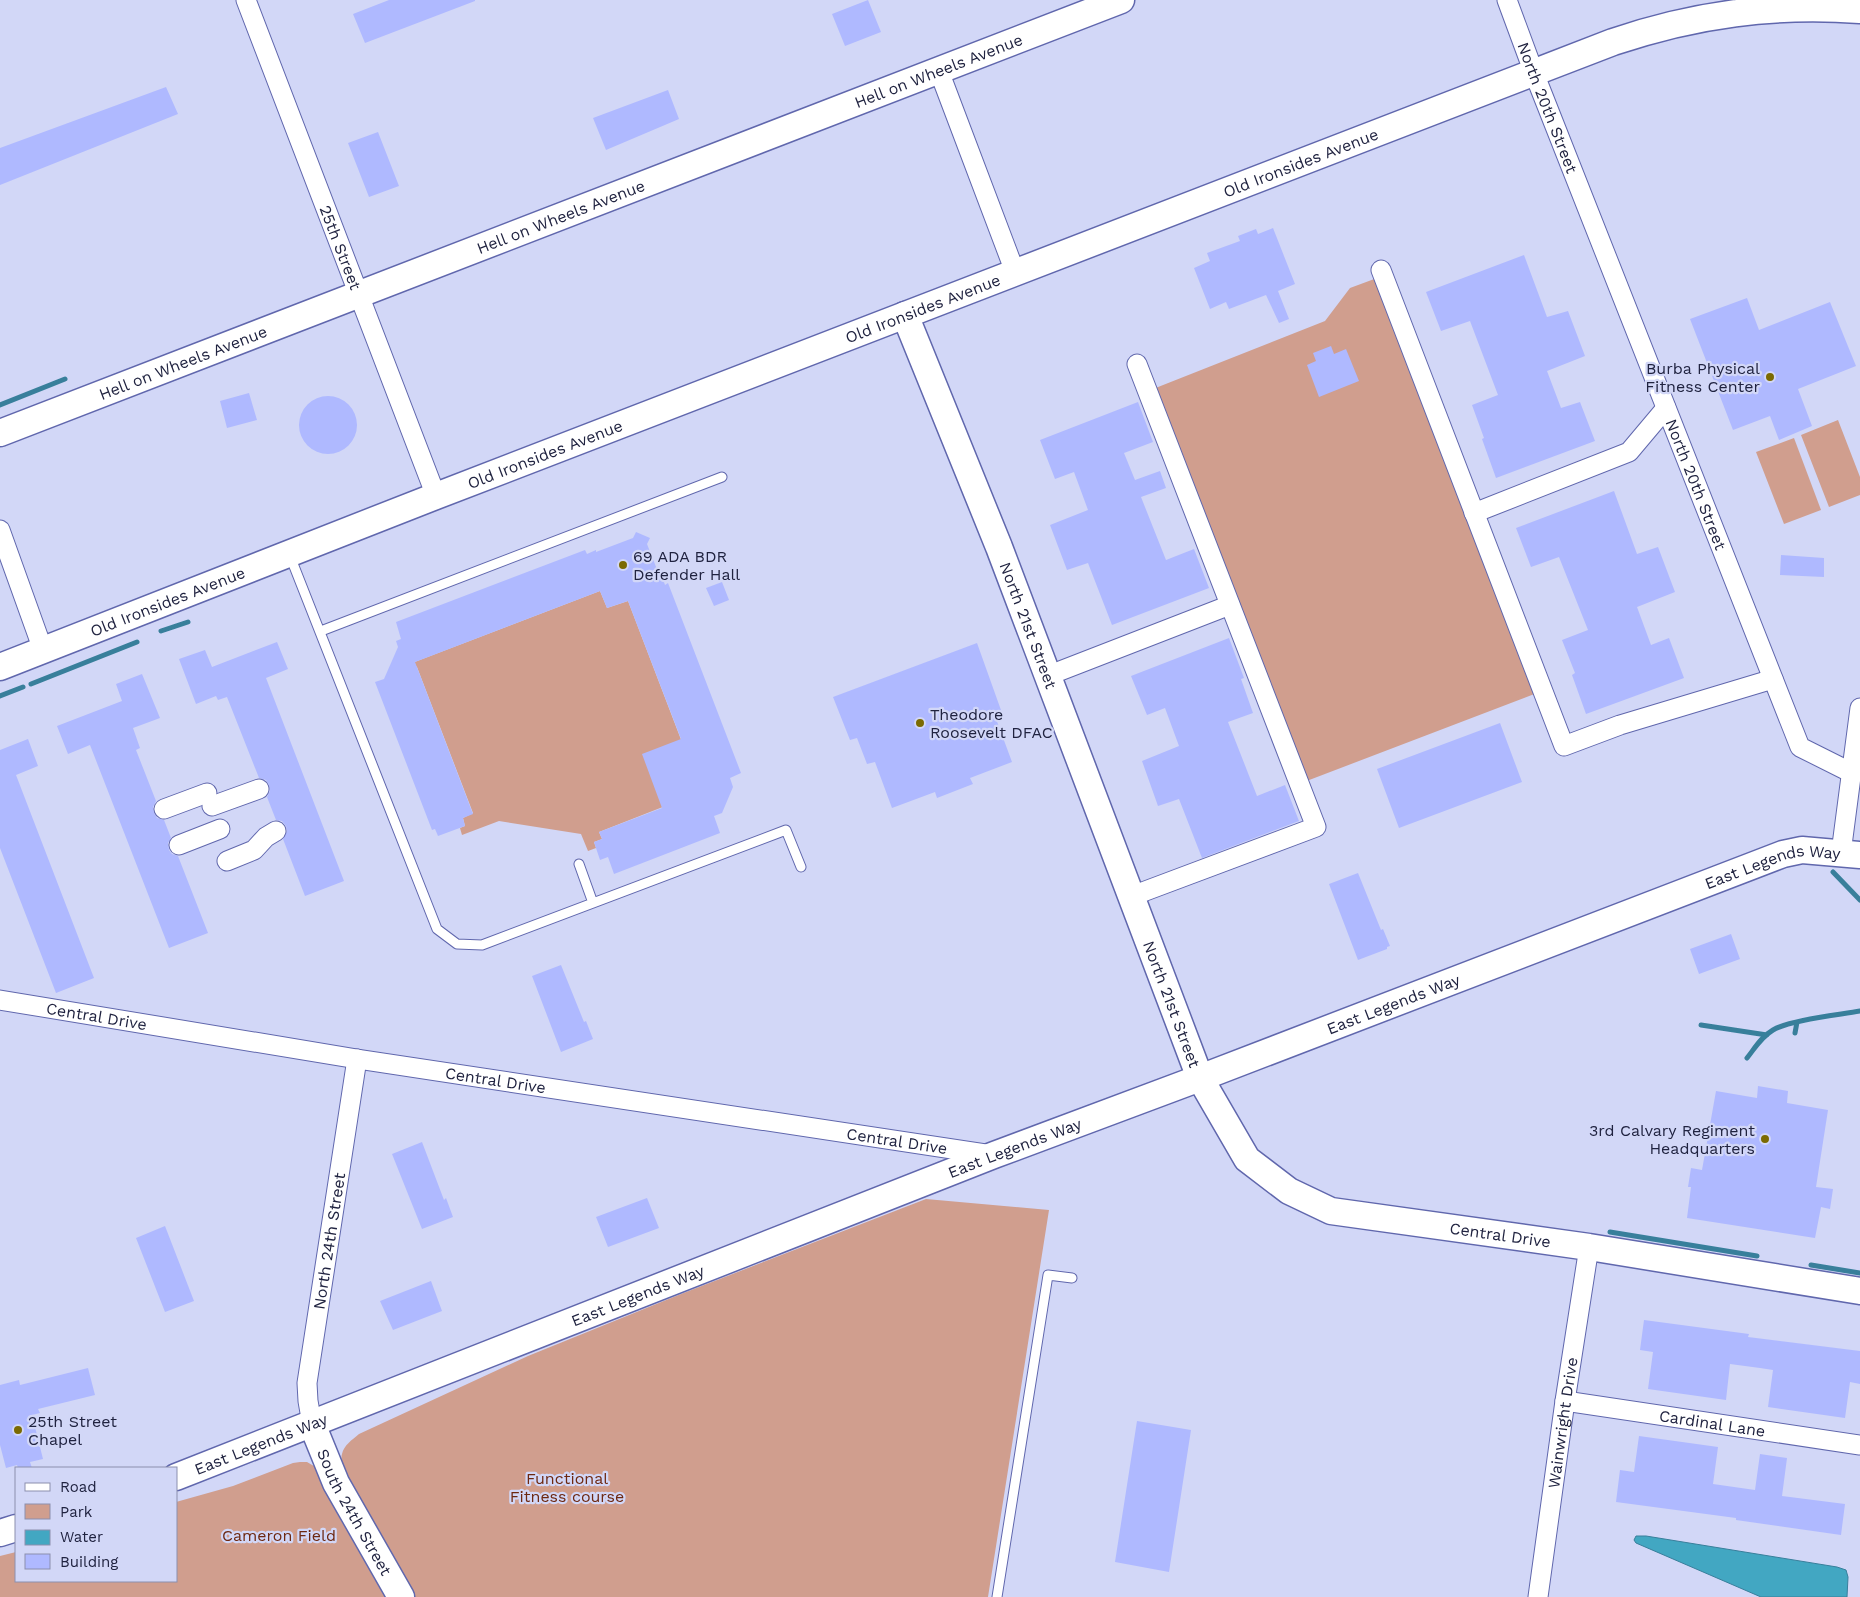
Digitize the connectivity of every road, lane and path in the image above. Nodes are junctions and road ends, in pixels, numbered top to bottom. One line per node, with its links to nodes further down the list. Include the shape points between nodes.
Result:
1 (246, 0): 9 (street, 25th Street)
2 (1121, 0): 5 (street, Hell on Wheels Avenue)
3 (1507, 0): 6 (street, North 20th Street)
4 (1860, 10): 6 (street, Old Ironsides Avenue, via 1770,8 1705,16 1646,31)
5 (939, 71): 8 (street); 9 (street, Hell on Wheels Avenue)
6 (1534, 73): 8 (street, Old Ironsides Avenue); 12 (street, North 20th Street)
7 (1381, 270): 16 (street)
8 (1015, 272): 10 (street, Old Ironsides Avenue)
9 (359, 294): 13 (street, Hell on Wheels Avenue); 15 (street, 25th Street)
10 (905, 315): 15 (street, Old Ironsides Avenue); 23 (street, North 21st Street)
11 (1137, 364): 19 (street)
12 (1666, 408): 16 (street, via 1629,452); 24 (street, North 20th Street)
13 (0, 433)
14 (722, 477): 20 (lane)
15 (436, 496): 18 (street, Old Ironsides Avenue)
16 (1474, 513): 24 (street, via 1564,746 1620,725)
17 (0, 530): 21 (street)
18 (289, 553): 20 (lane); 21 (street, Old Ironsides Avenue)
19 (1230, 605): 23 (street); 36 (street, via 1316,827)
20 (321, 631): 37 (lane, via 437,929 457,944 482,945)
21 (43, 650): 22 (street, Old Ironsides Avenue)
22 (0, 666)
23 (1048, 676): 36 (street, North 21st Street)
24 (1773, 679): 26 (street, North 20th Street, via 1800,747)
25 (1860, 708): 26 (street)
26 (1852, 773): 32 (street)
27 (259, 789): 28 (street)
28 (164, 809)
29 (220, 830): 31 (street)
30 (276, 831): 33 (street, via 254,850)
31 (179, 845)
32 (1850, 854): 40 (street, East Legends Way, via 1802,850 1783,854)
33 (227, 861)
34 (579, 864): 37 (lane)
35 (801, 867): 37 (lane, via 786,830)
36 (1132, 896): 40 (street, North 21st Street)
37 (593, 903)
38 (0, 1000): 39 (street, Central Drive)
39 (357, 1059): 41 (street, Central Drive); 46 (street, North 24th Street, via 307,1383)
40 (1200, 1078): 41 (street, East Legends Way); 42 (street, Central Drive, via 1247,1159 1289,1191 1331,1211)
41 (994, 1155): 46 (street, East Legends Way)
42 (1589, 1247): 44 (street, Central Drive); 45 (street, Wainwright Drive)
43 (1072, 1278): 52 (lane, via 1048,1275)
44 (1860, 1291)
45 (1565, 1401): 47 (street, Cardinal Lane); 53 (street, Wainwright Drive)
46 (312, 1424): 48 (street, East Legends Way); 51 (street, South 24th Street, via 336,1483)
47 (1860, 1445)
48 (178, 1476)
49 (15, 1528): 50 (street)
50 (0, 1533)
51 (400, 1597)
52 (997, 1597)
53 (1538, 1597)

